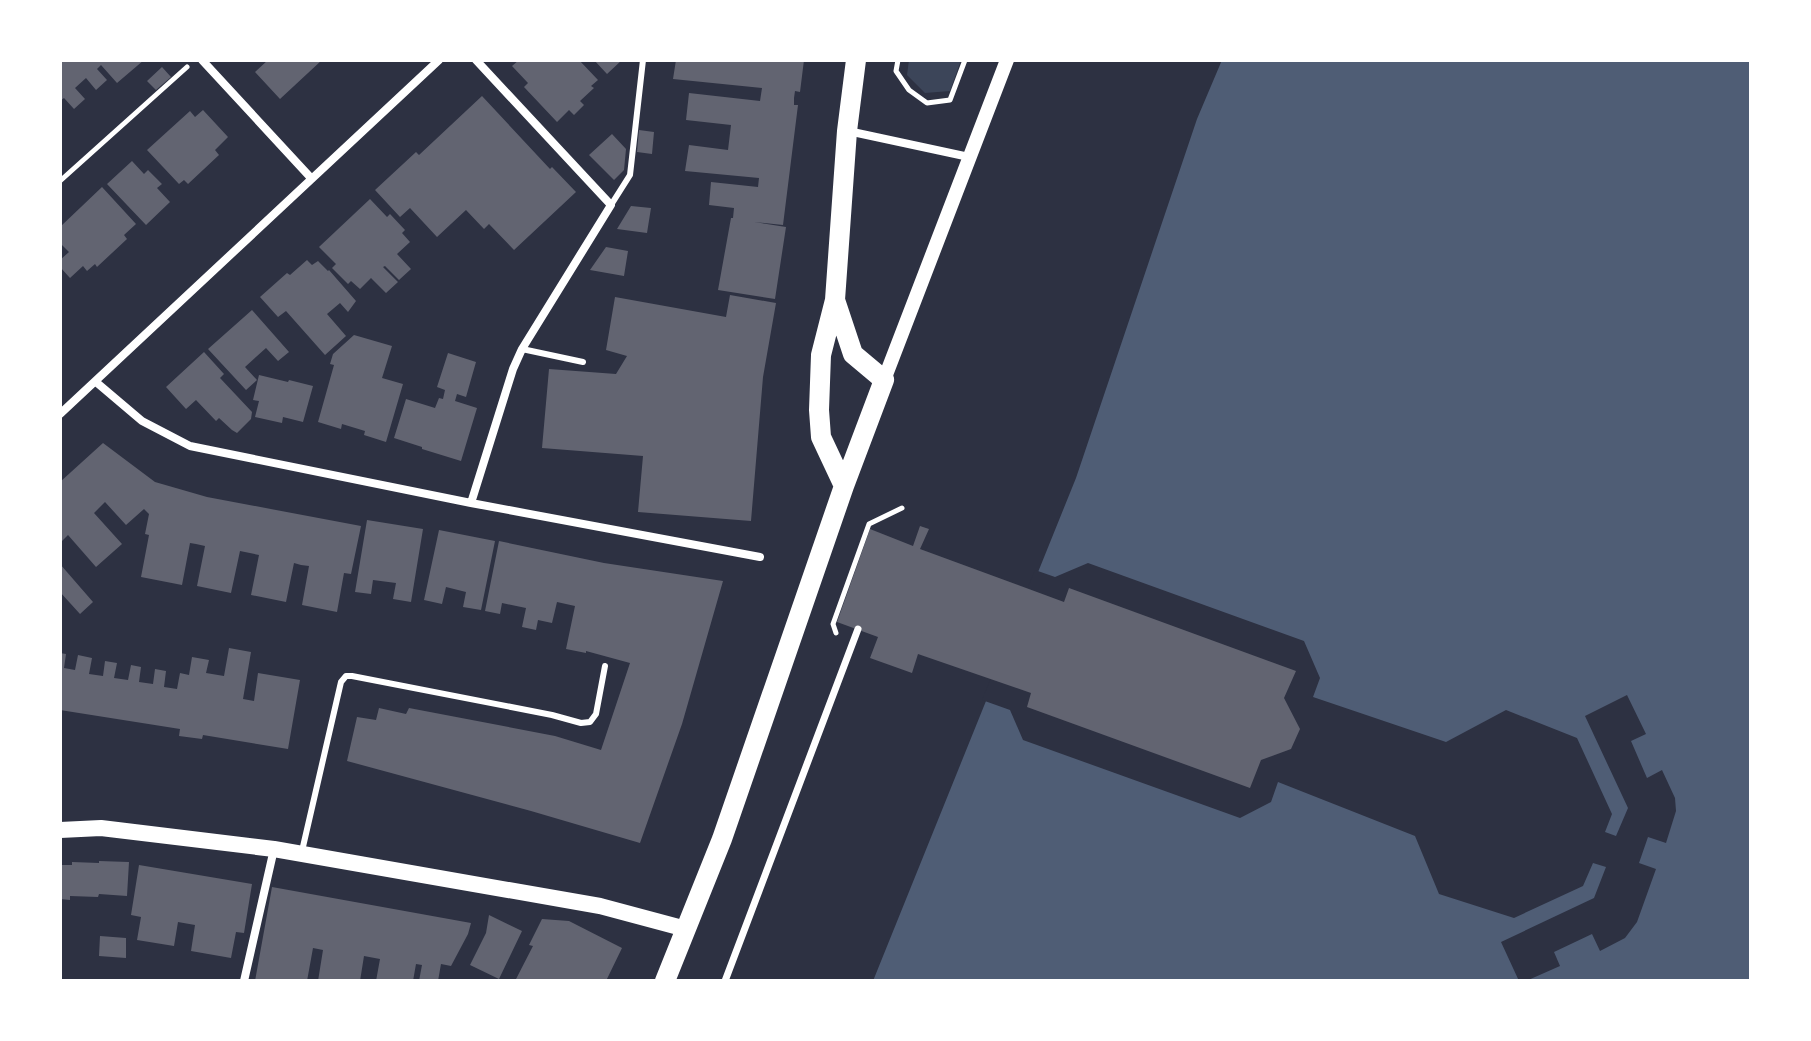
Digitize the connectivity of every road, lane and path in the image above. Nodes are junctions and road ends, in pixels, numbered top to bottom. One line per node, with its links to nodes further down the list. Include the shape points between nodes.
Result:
1 (195, 60): 13 (path)
2 (202, 60): 12 (street)
3 (439, 60): 12 (street)
4 (476, 60): 14 (street)
5 (643, 60): 14 (lane, via 630,175)
6 (856, 60): 10 (main road)
7 (898, 60): 8 (path, via 896,71 927,103 950,100)
8 (965, 60)
9 (1007, 60): 11 (street)
10 (847, 131): 11 (street); 15 (main road)
11 (969, 157): 18 (street)
12 (311, 178): 19 (street)
13 (60, 181)
14 (611, 205): 16 (street)
15 (835, 300): 18 (main road, via 853,354); 21 (main road, via 821,355 819,410 821,437)
16 (522, 349): 17 (lane); 22 (street)
17 (583, 362)
18 (884, 380): 21 (main road)
19 (96, 382): 20 (street); 22 (street, via 142,421 190,446)
20 (60, 414)
21 (844, 486): 31 (main road)
22 (471, 503): 24 (street)
23 (902, 508): 26 (path, via 869,524 833,624)
24 (760, 557)
25 (858, 629): 26 (street)
26 (846, 661): 34 (street)
27 (605, 666): 30 (lane, via 596,714 581,723 346,676)
28 (60, 830): 29 (main road, via 101,828)
29 (274, 849): 30 (main road); 32 (street)
30 (302, 854): 31 (main road, via 600,906)
31 (686, 929): 33 (main road)
32 (244, 981)
33 (665, 981)
34 (725, 981)

